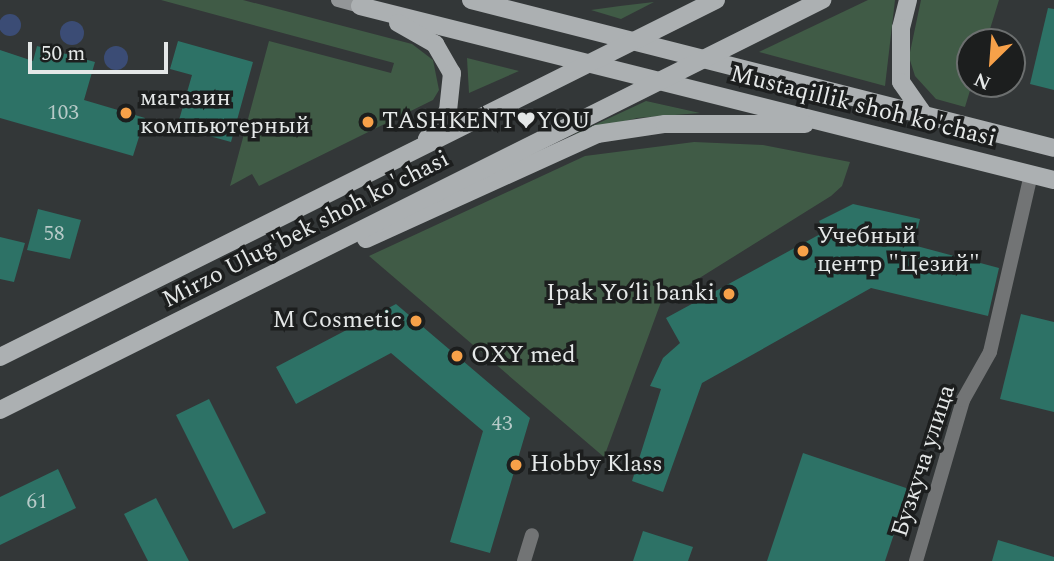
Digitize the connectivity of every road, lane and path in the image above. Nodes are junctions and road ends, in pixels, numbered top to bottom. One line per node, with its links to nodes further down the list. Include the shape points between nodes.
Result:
1 (338, 0): 6 (main road)
2 (471, 0): 7 (main road, Mustaqillik shoh ko'chasi)
3 (716, 0): 7 (main road, Mirzo Ulug'bek shoh ko'chasi)
4 (822, 0): 8 (main road, Mirzo Ulug'bek shoh ko'chasi)
5 (908, 0): 11 (main road, via 901,28 901,82 912,105)
6 (360, 6): 9 (main road, Mustaqillik shoh ko'chasi); 14 (main road, via 429,40 452,73 448,111)
7 (633, 41): 8 (main road, Mustaqillik shoh ko'chasi); 9 (main road, Mirzo Ulug'bek shoh ko'chasi)
8 (703, 59): 10 (main road, Mirzo Ulug'bek shoh ko'chasi); 11 (main road, Mustaqillik shoh ko'chasi)
9 (589, 64): 10 (main road, Mustaqillik shoh ko'chasi); 14 (main road, Mirzo Ulug'bek shoh ko'chasi)
10 (660, 81): 12 (main road, Mustaqillik shoh ko'chasi); 17 (main road, Mirzo Ulug'bek shoh ko'chasi)
11 (933, 117): 13 (main road, Mustaqillik shoh ko'chasi)
12 (833, 125): 15 (main road, Mustaqillik shoh ko'chasi); 17 (main road, via 665,124 597,134)
13 (1054, 148)
14 (415, 150): 18 (main road, Mirzo Ulug'bek shoh ko'chasi)
15 (1031, 174): 16 (main road, Mustaqillik shoh ko'chasi); 22 (street, Бузкуча улица, via 990,352 963,400)
16 (1054, 180)
17 (237, 292): 19 (main road, Mirzo Ulug'bek shoh ko'chasi)
18 (0, 357)
19 (0, 410)
20 (532, 535): 21 (street)
21 (524, 561)
22 (916, 561)

